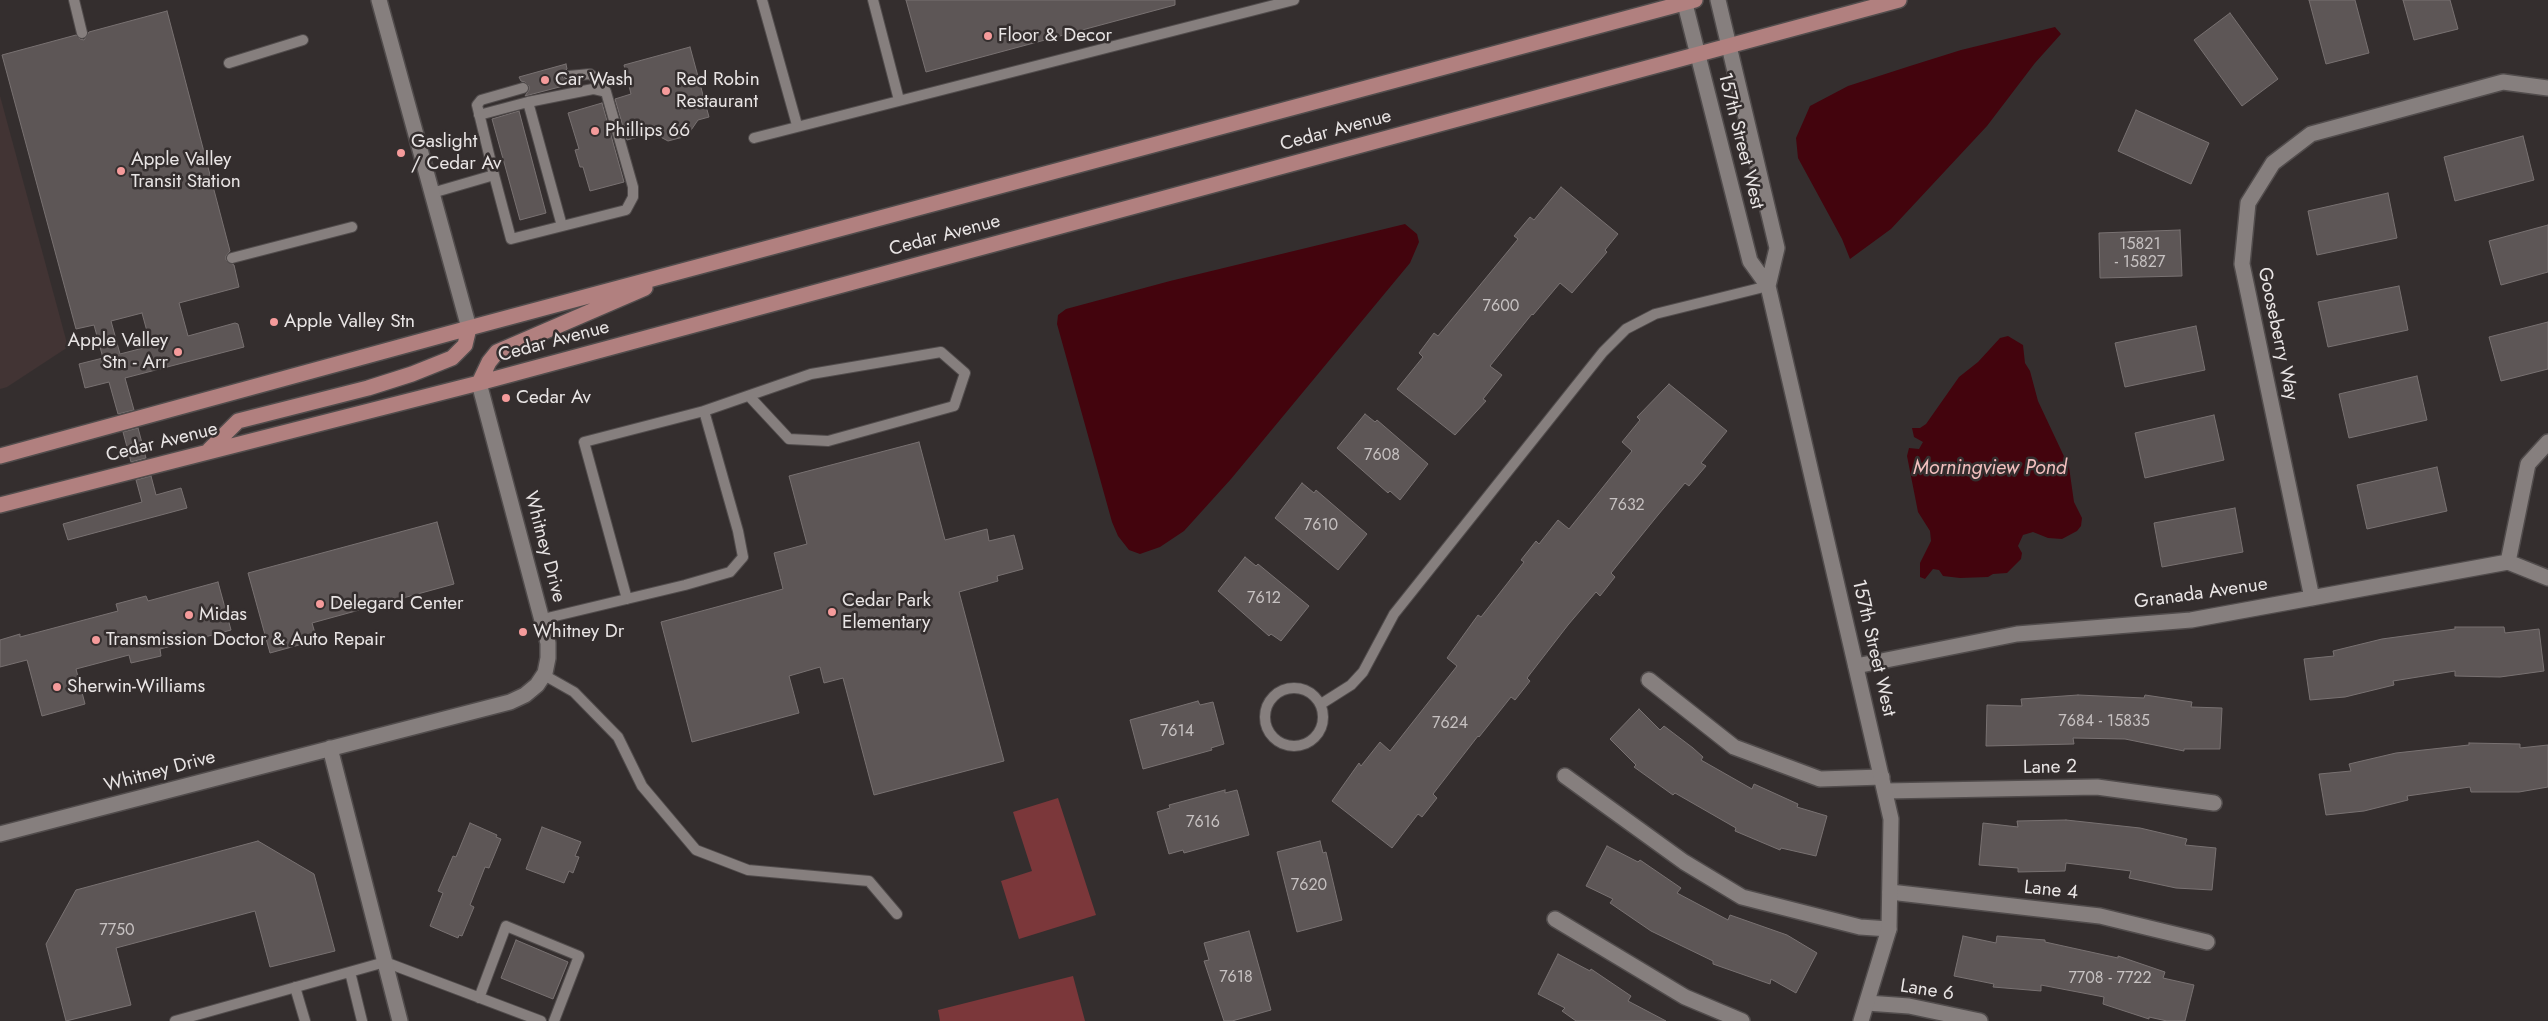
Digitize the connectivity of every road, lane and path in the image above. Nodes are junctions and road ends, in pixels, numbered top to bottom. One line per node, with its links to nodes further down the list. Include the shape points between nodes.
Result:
1 (74, 0): 9 (lane)
2 (379, 0): 24 (street)
3 (762, 0): 21 (lane)
4 (873, 0): 18 (lane)
5 (1294, 0): 18 (lane)
6 (1718, 0): 11 (street, 157th Street West)
7 (1899, 0): 11 (main road, Cedar Avenue)
8 (1688, 1): 12 (street, 157th Street West); 28 (main road, Cedar Avenue)
9 (82, 33)
10 (303, 40): 13 (lane)
11 (1728, 46): 12 (main road, Cedar Avenue); 29 (street, 157th Street West, via 1777,248)
12 (1697, 54): 29 (street, 157th Street West, via 1750,261); 31 (main road, Cedar Avenue)
13 (228, 63)
14 (569, 76): 17 (lane, via 590,74 602,82)
15 (523, 88): 20 (lane, via 481,100 477,106)
16 (2548, 88): 40 (street, Gooseberry Way, via 2503,82 2311,134 2273,163 2248,203 2242,264)
17 (606, 92): 19 (lane, via 593,89); 25 (lane, via 633,197 626,210)
18 (899, 100): 21 (lane)
19 (528, 102): 20 (lane); 25 (lane)
20 (479, 115): 23 (lane)
21 (797, 125): 22 (lane)
22 (754, 138)
23 (494, 175): 24 (lane); 25 (lane, via 511,240)
24 (432, 193): 30 (street)
25 (562, 226)
26 (352, 227): 27 (lane)
27 (232, 258)
28 (693, 268): 30 (main road, Cedar Avenue); 31 (main road, via 497,352)
29 (1768, 286): 43 (street, 157th Street West); 46 (lane, via 1655,314 1626,329 1603,352 1394,614 1364,672 1351,685)
30 (469, 328): 35 (main road, via 465,345 452,358 368,388 238,420); 36 (main road, Cedar Avenue)
31 (479, 382): 35 (main road, Cedar Avenue); 42 (street, Whitney Drive)
32 (749, 396): 32 (lane, via 811,374 941,352 965,374 954,406 828,441 789,439); 33 (lane)
33 (704, 411): 41 (lane, via 743,557 730,572); 41 (lane, via 584,442)
34 (2548, 442): 38 (street, via 2528,464)
35 (208, 451): 37 (main road, Cedar Avenue)
36 (0, 456)
37 (0, 505)
38 (2508, 562): 39 (street); 40 (street, Granada Avenue)
39 (2548, 578)
40 (2312, 598): 43 (street, Granada Avenue, via 2191,620 2017,634)
41 (627, 599): 42 (lane)
42 (543, 619): 44 (street, Whitney Drive, via 548,650)
43 (1856, 666): 49 (street, 157th Street West)
44 (544, 675): 47 (street, Whitney Drive, via 525,695 510,702); 53 (lane, via 574,692 618,737 642,786 696,850 748,870 869,881)
45 (1649, 680): 49 (street, Lane 2, via 1734,747 1820,779)
46 (1321, 704): 46 (lane, via 1300,688 1274,695 1267,704 1265,721 1272,737 1287,746 1310,743 1324,722)
47 (330, 748): 51 (street, Whitney Drive); 57 (street)
48 (1565, 776): 55 (street, via 1684,862 1742,896 1860,927)
49 (1883, 784): 50 (street, Lane 2, via 2097,787); 52 (street, 157th Street West, via 1891,818)
50 (2214, 803)
51 (0, 834)
52 (1890, 892): 55 (street, 157th Street West); 56 (street, Lane 4, via 2100,916)
53 (898, 914)
54 (1555, 919): 68 (street, via 1685,997)
55 (1889, 930): 61 (street, 157th Street West)
56 (2206, 942)
57 (385, 962): 58 (lane); 60 (lane); 65 (street)
58 (350, 972): 59 (lane); 64 (lane)
59 (295, 987): 62 (lane); 63 (lane)
60 (479, 998): 66 (lane); 67 (lane, via 506,926 579,956)
61 (1867, 1004): 69 (street, 157th Street West); 70 (street, Lane 6, via 1909,1006)
62 (175, 1021)
63 (305, 1021)
64 (362, 1021)
65 (400, 1021)
66 (541, 1021)
67 (554, 1021)
68 (1742, 1021)
69 (1861, 1021)
70 (1980, 1021)

